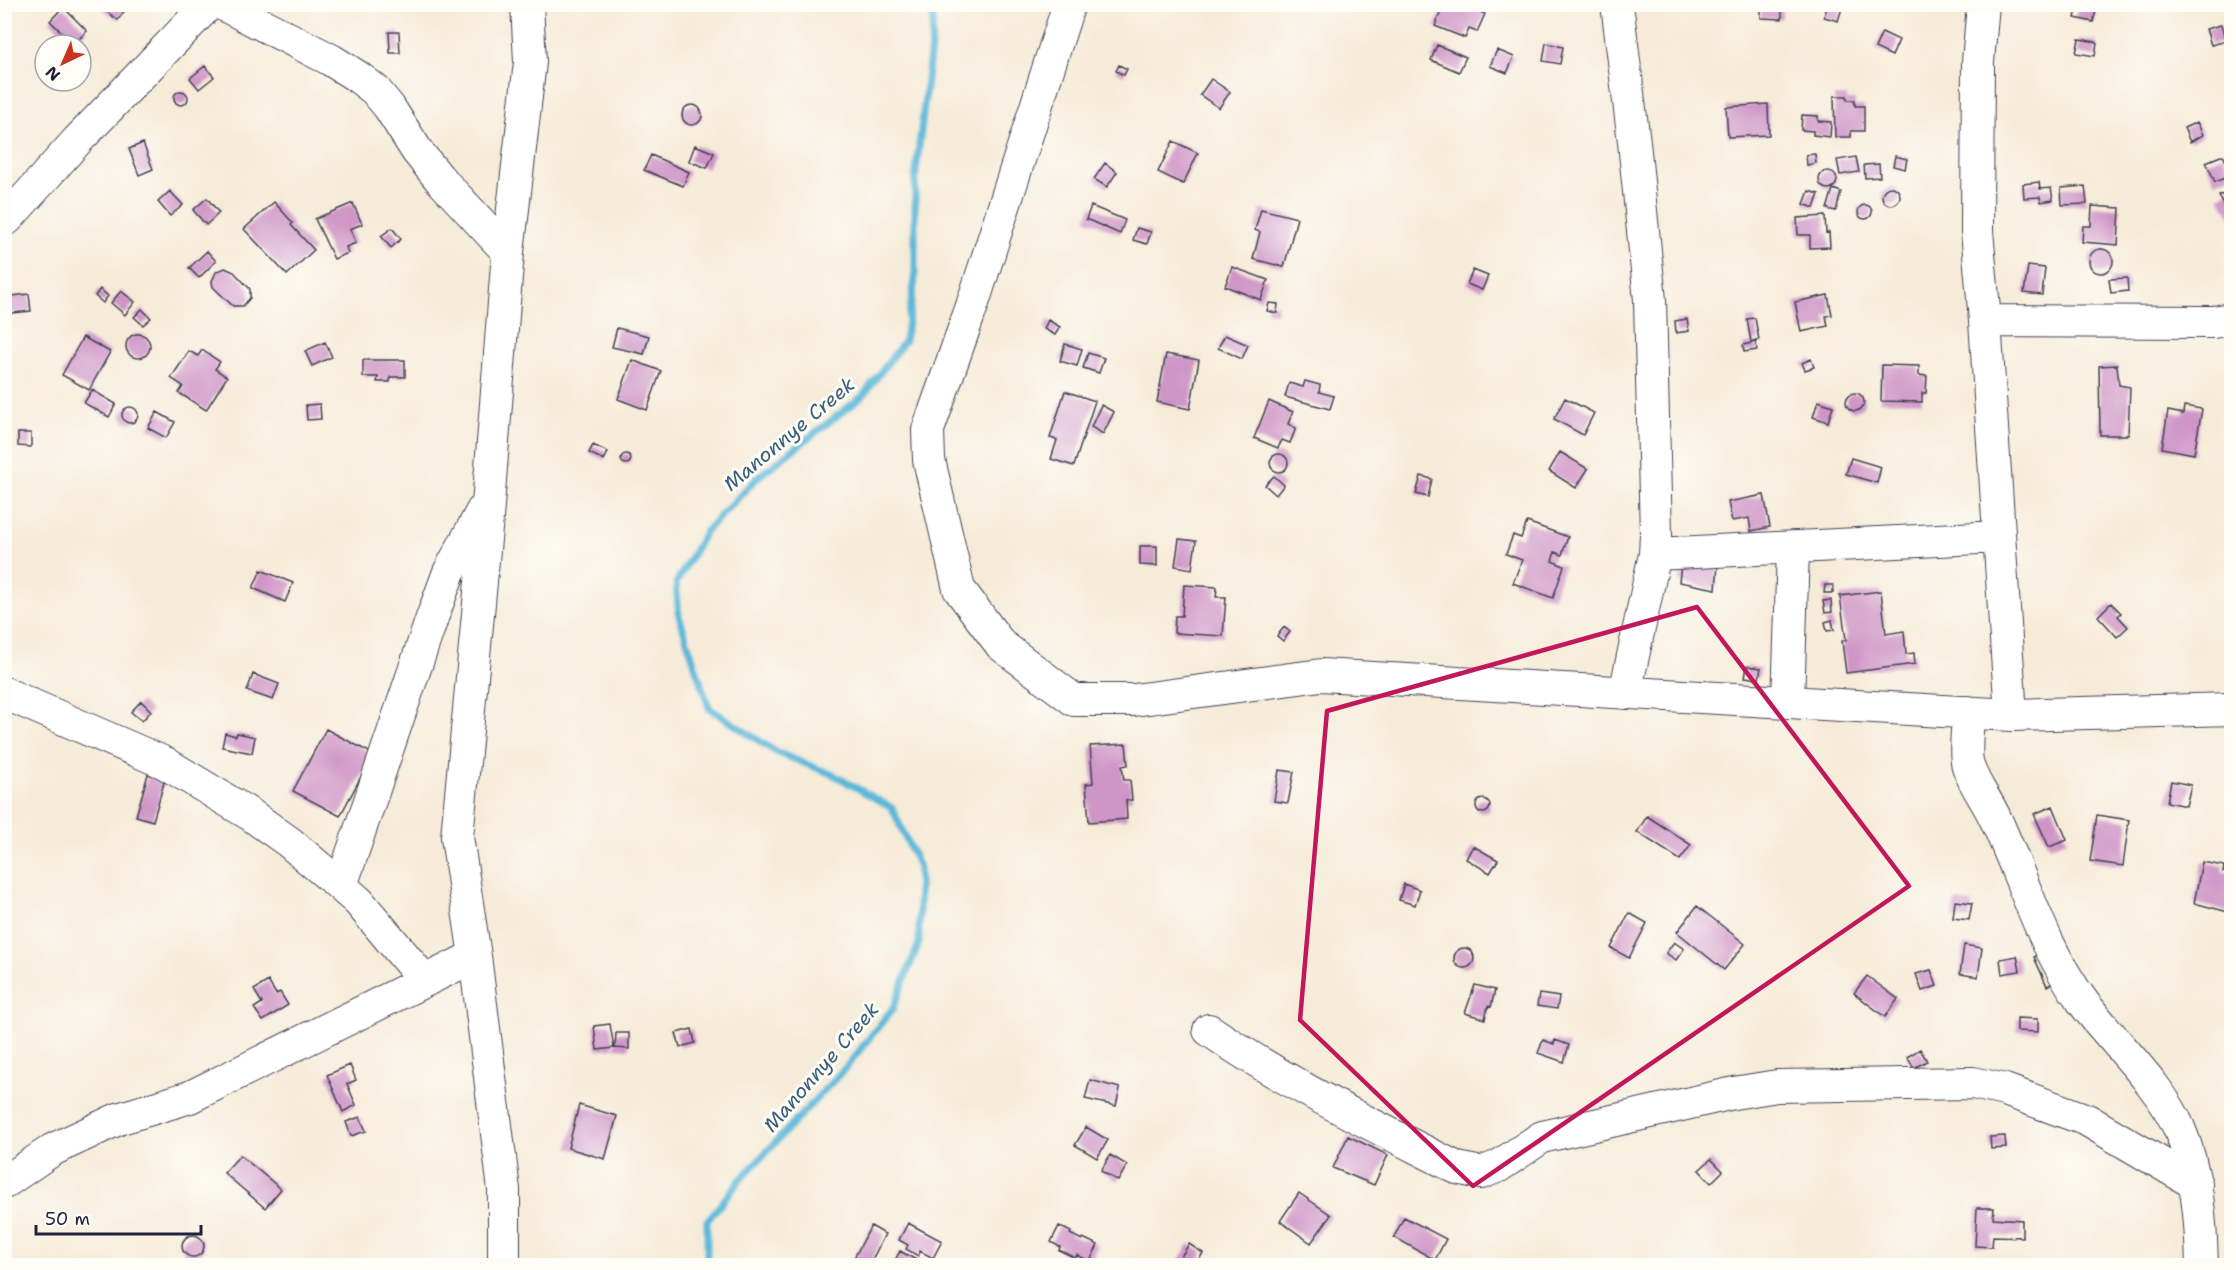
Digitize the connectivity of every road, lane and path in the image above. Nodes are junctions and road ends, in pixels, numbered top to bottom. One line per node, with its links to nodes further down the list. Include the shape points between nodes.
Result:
1 (209, 4): 7 (street)
2 (222, 4): 8 (street, via 331,60 375,90 439,178)
3 (527, 4): 8 (street, via 530,62)
4 (1068, 4): 16 (street, via 972,306 928,430 929,460 959,590 1001,645 1074,700 1134,700 1321,675)
5 (1617, 4): 14 (street, via 1650,300)
6 (1983, 4): 10 (street, via 1978,62 1977,231)
7 (7, 219)
8 (508, 252): 11 (street)
9 (2232, 319): 10 (street)
10 (1985, 321): 12 (street)
11 (488, 498): 21 (street, via 449,572); 22 (street, via 457,837)
12 (1999, 537): 13 (street); 20 (street)
13 (1793, 549): 14 (street); 17 (street)
14 (1655, 554): 16 (street)
15 (4, 693): 21 (street, via 165,764 251,815)
16 (1625, 693): 17 (street)
17 (1788, 702): 19 (street)
18 (2232, 709): 20 (street)
19 (1968, 712): 20 (street); 26 (street, via 1967,764 1995,817 2041,928 2083,1002 2168,1106 2180,1130)
20 (2011, 715)
21 (341, 886): 23 (street)
22 (475, 956): 23 (street); 28 (street, via 504,1190)
23 (425, 981): 25 (street, via 190,1098 118,1119 52,1150)
24 (1209, 1030): 26 (street, via 1310,1092 1458,1168 1481,1173 1500,1166 1542,1137 1734,1093 1777,1086 1973,1083 2005,1090 2086,1120)
25 (4, 1183)
26 (2196, 1184): 27 (street)
27 (2204, 1261)
28 (504, 1266)

